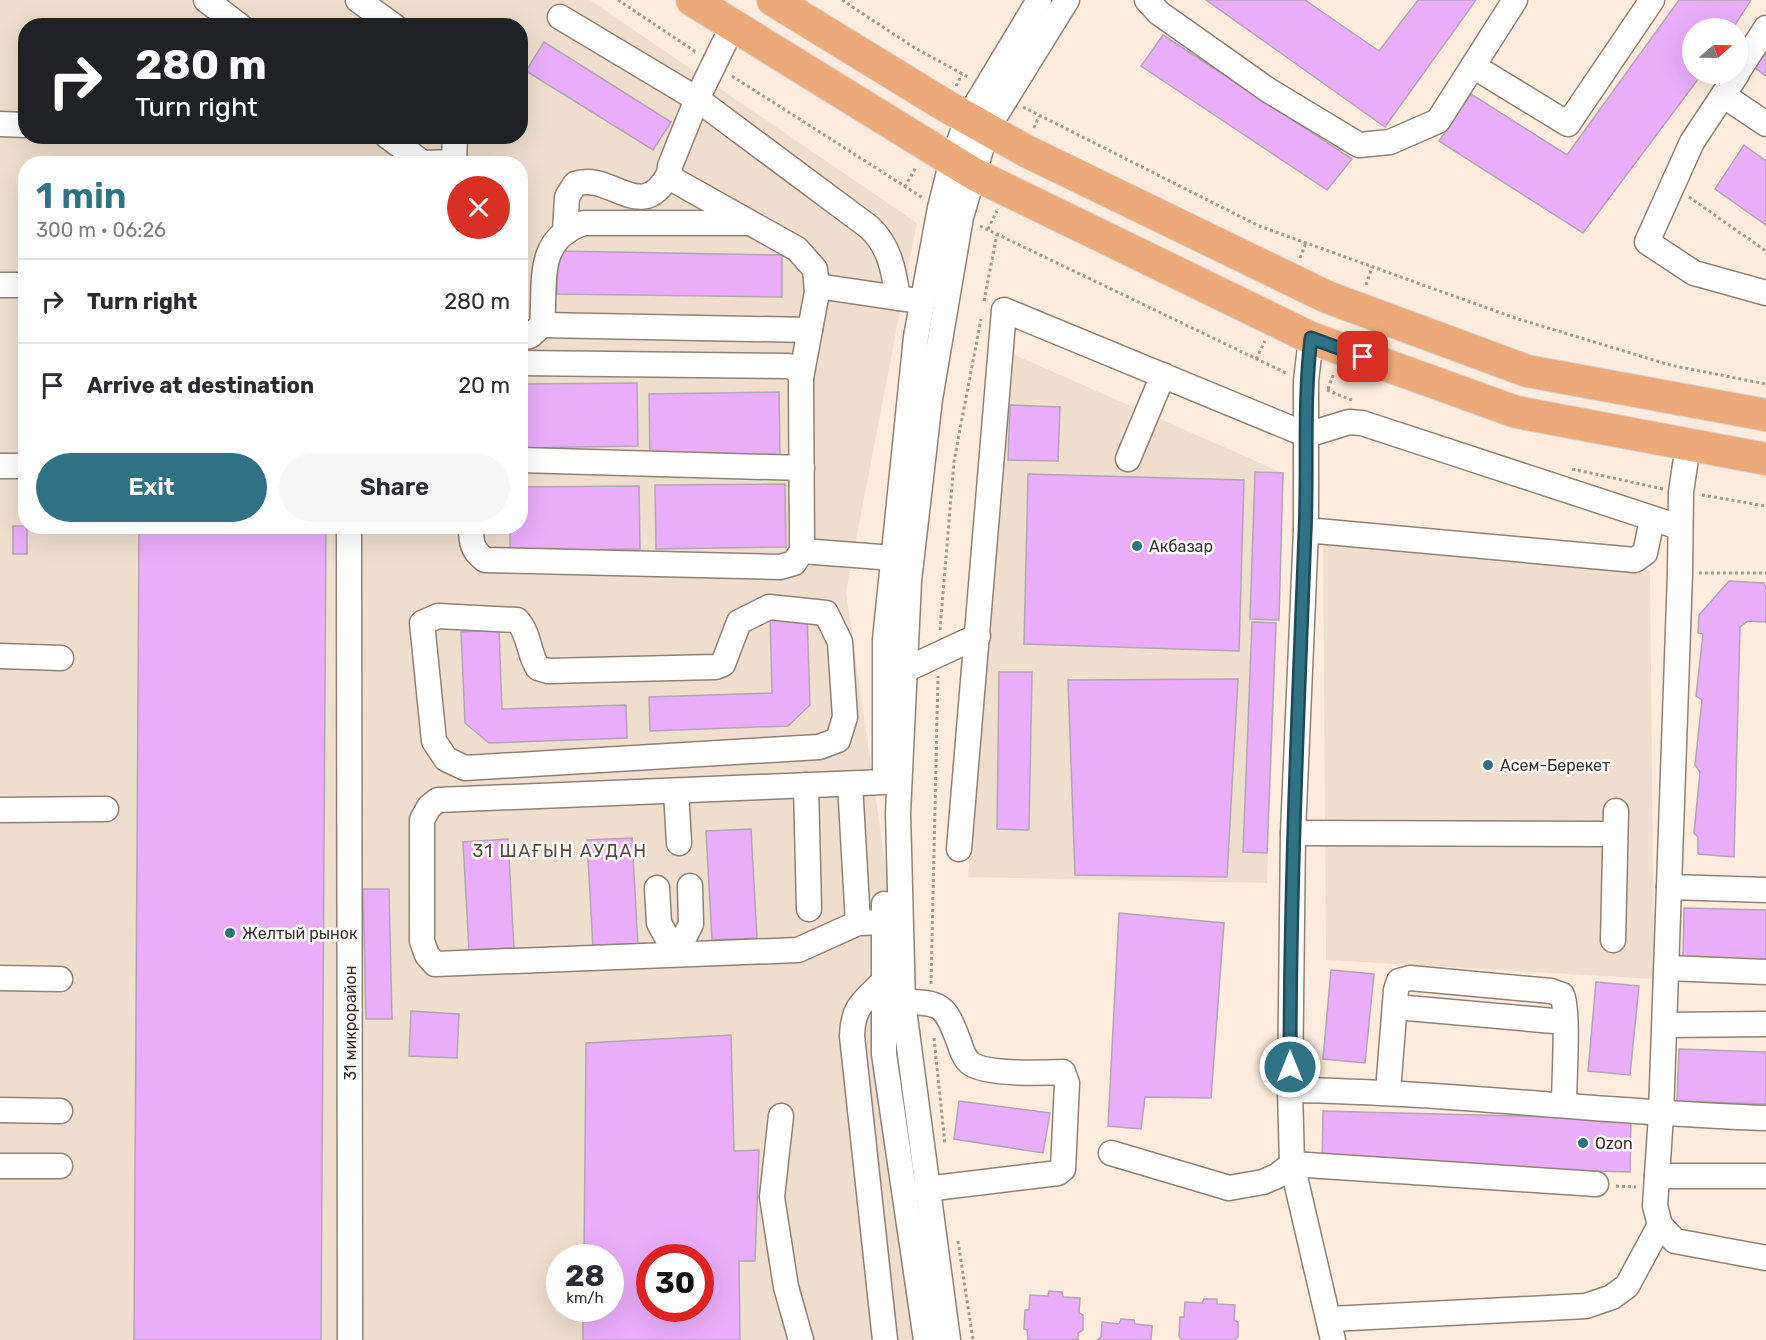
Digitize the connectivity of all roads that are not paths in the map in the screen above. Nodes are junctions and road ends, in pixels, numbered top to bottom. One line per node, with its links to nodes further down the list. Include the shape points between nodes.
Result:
1 (206, 0): 11 (street)
2 (358, 0): 12 (street)
3 (692, 0): 13 (main road)
4 (773, 0): 22 (main road)
5 (1039, 0): 18 (street)
6 (1066, 0): 18 (street)
7 (1147, 0): 16 (street, via 1159,13 1268,90 1359,145 1390,142 1438,121)
8 (1515, 0): 16 (street)
9 (1652, 0): 16 (street, via 1568,124)
10 (560, 17): 20 (street)
11 (230, 18)
12 (383, 18)
13 (733, 25): 20 (street); 27 (main road)
14 (1766, 28): 15 (street)
15 (1748, 56)
16 (1473, 66)
17 (1730, 84): 19 (street)
18 (996, 92): 22 (street)
19 (1723, 95): 23 (street); 34 (street, via 1692,142 1647,242 1694,273)
20 (697, 99): 28 (street); 36 (street, via 878,235 890,258)
21 (0, 124): 24 (street)
22 (978, 124): 27 (street); 35 (main road)
23 (1766, 124)
24 (18, 125)
25 (398, 144): 26 (street)
26 (414, 156)
27 (963, 167): 37 (street); 41 (main road); 64 (street, via 961,218 930,399 909,581)
28 (669, 174): 29 (street); 30 (street, via 662,188 645,197 587,181 575,184 567,197)
29 (751, 223): 30 (street, via 584,223); 33 (street, via 797,249 815,269)
30 (565, 232): 38 (street, via 544,264)
31 (0, 285): 32 (street)
32 (18, 285)
33 (817, 286): 36 (street); 39 (street)
34 (1766, 293)
35 (1327, 297): 41 (main road); 45 (main road, via 1527,370)
36 (898, 298): 37 (street)
37 (922, 302): 60 (street)
38 (542, 325): 39 (street); 40 (street)
39 (810, 330): 44 (street)
40 (528, 336)
41 (1311, 338): 46 (street, via 1306,381); 47 (main road, via 1516,412)
42 (528, 363): 44 (street, via 788,366 796,369)
43 (1163, 375): 46 (street); 48 (street); 61 (street, via 1004,310)
44 (801, 378): 53 (street)
45 (1766, 416)
46 (1307, 435): 54 (street, via 1349,422 1362,423); 56 (street)
47 (1688, 445): 49 (main road); 55 (street)
48 (1128, 459)
49 (1766, 459)
50 (528, 460): 53 (street)
51 (0, 466): 52 (street)
52 (18, 466)
53 (802, 468): 59 (street)
54 (1653, 520): 55 (street); 56 (street, via 1645,553 1635,560)
55 (1679, 527): 77 (street)
56 (1306, 530): 73 (street)
57 (349, 534): 112 (street, 31 микрорайон)
58 (471, 534): 59 (street, via 476,553 486,560 780,567 794,563)
59 (802, 551): 60 (street)
60 (894, 558): 65 (street, via 885,640)
61 (978, 636): 64 (street); 75 (street)
62 (0, 656): 63 (street)
63 (61, 658)
64 (905, 670): 90 (street, via 898,813)
65 (885, 715): 66 (street); 67 (street)
66 (845, 717): 66 (street, via 838,740 819,747 465,768 446,759 434,741 422,623 438,616 517,620 529,640 533,661 538,668 548,671 715,668 723,664 739,622 751,615 769,607 826,613 840,642)
67 (885, 782): 68 (street); 81 (street)
68 (850, 784): 69 (street); 82 (street)
69 (806, 785): 70 (street); 80 (street)
70 (676, 790): 74 (street); 84 (street, via 438,800 422,820 422,941 427,956 435,964)
71 (0, 810): 72 (street)
72 (106, 810)
73 (1293, 833): 83 (street, via 1616,822); 93 (street)
74 (679, 843)
75 (959, 849)
76 (690, 886): 84 (street, via 691,924)
77 (1669, 887): 79 (street); 85 (street)
78 (657, 888): 84 (street, via 658,923)
79 (1766, 890)
80 (808, 909)
81 (884, 922): 82 (street); 89 (street)
82 (858, 923): 84 (street, via 798,950)
83 (1613, 940)
84 (676, 954)
85 (1667, 968): 86 (street); 92 (street)
86 (1766, 972)
87 (0, 978): 88 (street)
88 (60, 979)
89 (884, 981): 114 (street, via 858,1007 852,1036); 115 (street, via 884,1054)
90 (903, 1002): 108 (street); 108 (street, via 940,1005 949,1016 970,1064 985,1069 1063,1072 1067,1083 1063,1169 1058,1173)
91 (1766, 1024): 92 (street)
92 (1665, 1025): 98 (street)
93 (1290, 1089): 94 (street); 102 (street)
94 (1388, 1091): 95 (street); 95 (street, via 1399,981 1410,978 1562,995 1567,1005)
95 (1564, 1104): 98 (street)
96 (0, 1110): 97 (street)
97 (60, 1111)
98 (1661, 1115): 100 (street); 106 (street)
99 (781, 1116): 113 (street, via 772,1197 786,1287)
100 (1766, 1118)
101 (1111, 1153): 102 (street, via 1229,1188 1263,1182)
102 (1292, 1164): 107 (street); 111 (street)
103 (0, 1166): 104 (street)
104 (60, 1166)
105 (1766, 1176): 106 (street)
106 (1657, 1182): 109 (street, via 1655,1206)
107 (1596, 1184)
108 (926, 1189): 116 (street)
109 (1660, 1225): 110 (street, via 1674,1241); 111 (street, via 1627,1286 1612,1297 1586,1305)
110 (1766, 1258)
111 (1332, 1329)
112 (350, 1340)
113 (801, 1340)
114 (885, 1340)
115 (926, 1340)
116 (948, 1340)

